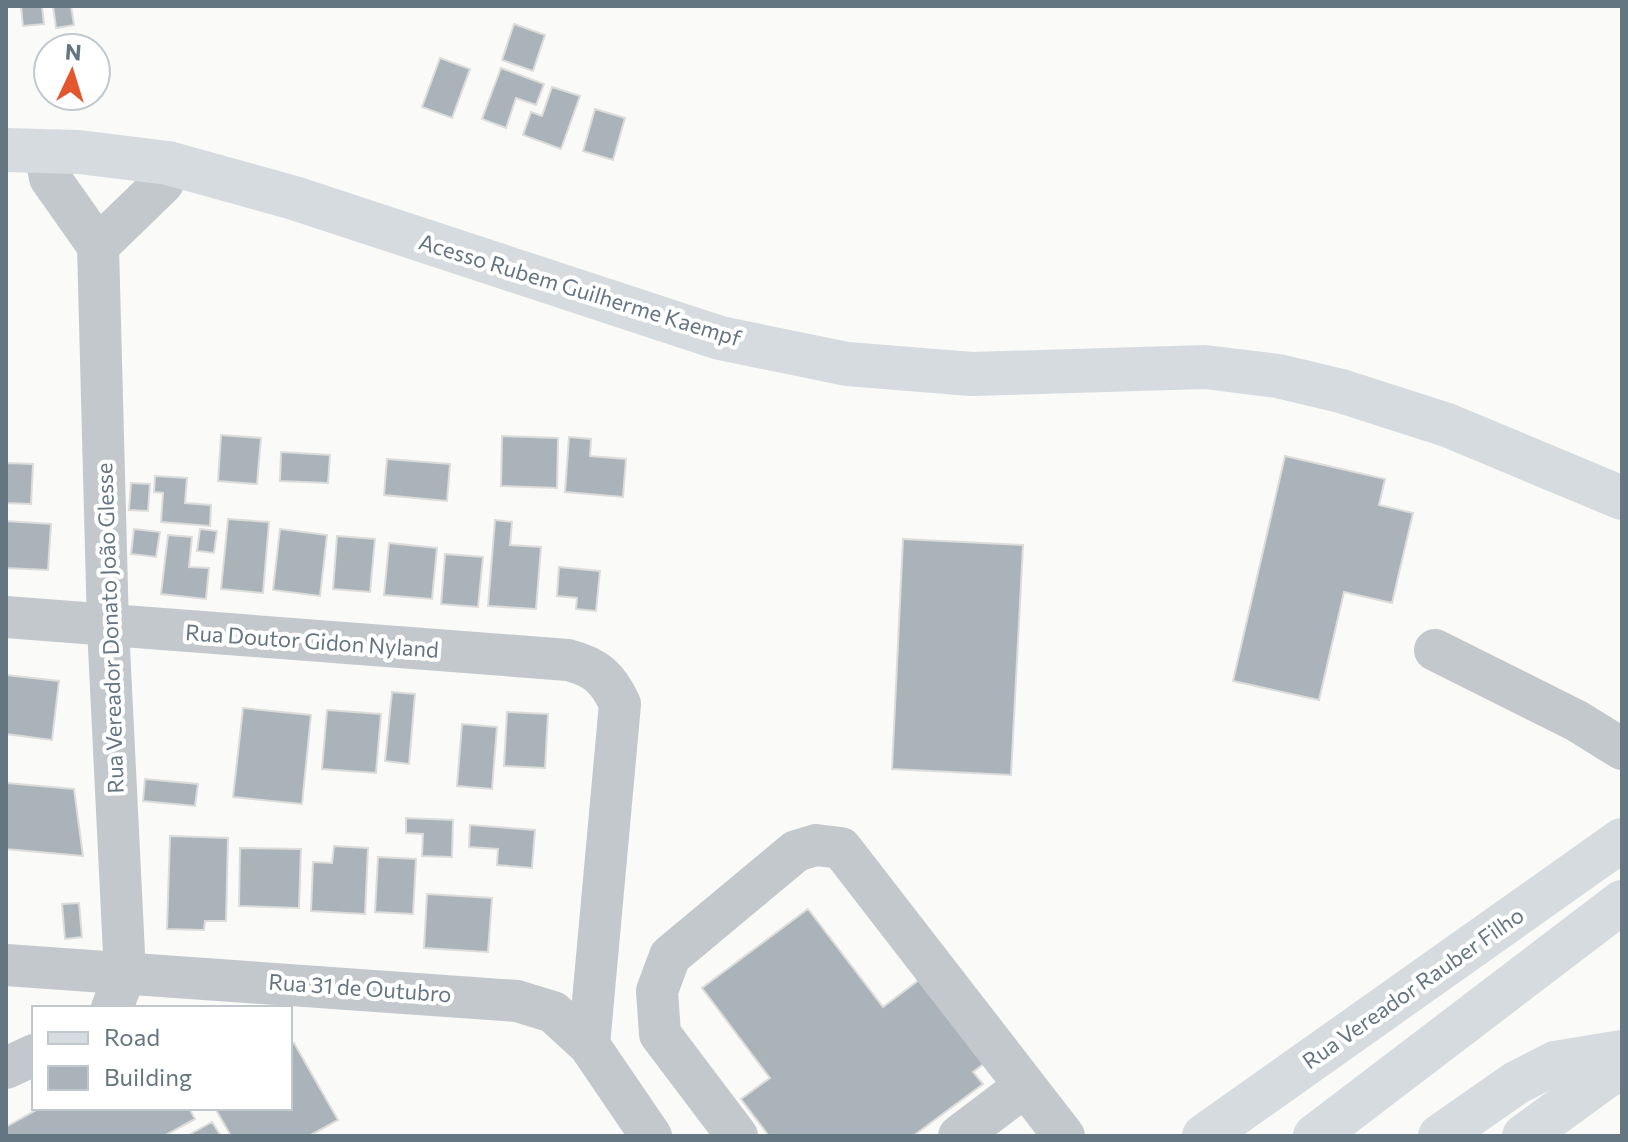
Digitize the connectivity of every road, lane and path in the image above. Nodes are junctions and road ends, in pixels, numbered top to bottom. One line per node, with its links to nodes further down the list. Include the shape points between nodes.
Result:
1 (25, 151): 2 (main road, Acesso Rubem Guilherme Kaempf); 3 (street)
2 (168, 163): 3 (street, via 163,183); 4 (main road, Acesso Rubem Guilherme Kaempf, via 294,198 720,338 847,364 972,374 1205,367 1278,376 1447,425)
3 (98, 246): 6 (street, Rua Vereador Donato João Glesse)
4 (1622, 498)
5 (6, 617): 6 (street, Rua Doutor Gidon Nyland)
6 (108, 627): 13 (street, Rua Vereador Donato João Glesse); 14 (street, Rua Doutor Gidon Nyland, via 568,660 592,666 611,684 620,704)
7 (1435, 650): 8 (street)
8 (1622, 749)
9 (1622, 840): 24 (main road, Rua Vereador Rauber Filho)
10 (1622, 902): 25 (main road)
11 (1622, 934): 26 (main road)
12 (6, 965): 13 (street, Rua 31 de Outubro)
13 (119, 991): 14 (street, Rua 31 de Outubro, via 517,1001 553,1012)
14 (589, 1045): 20 (street, Rua 31 de Outubro)
15 (1622, 1052): 27 (main road, via 1555,1063 1516,1083)
16 (32, 1056): 18 (street)
17 (1622, 1065): 28 (main road)
18 (6, 1068)
19 (1025, 1086): 21 (street, via 841,848 816,845 796,851 670,956 657,991 660,1034); 22 (street); 23 (street)
20 (651, 1136)
21 (737, 1136)
22 (959, 1136)
23 (1064, 1136)
24 (1204, 1136)
25 (1315, 1136)
26 (1357, 1136)
27 (1440, 1136)
28 (1524, 1136)

